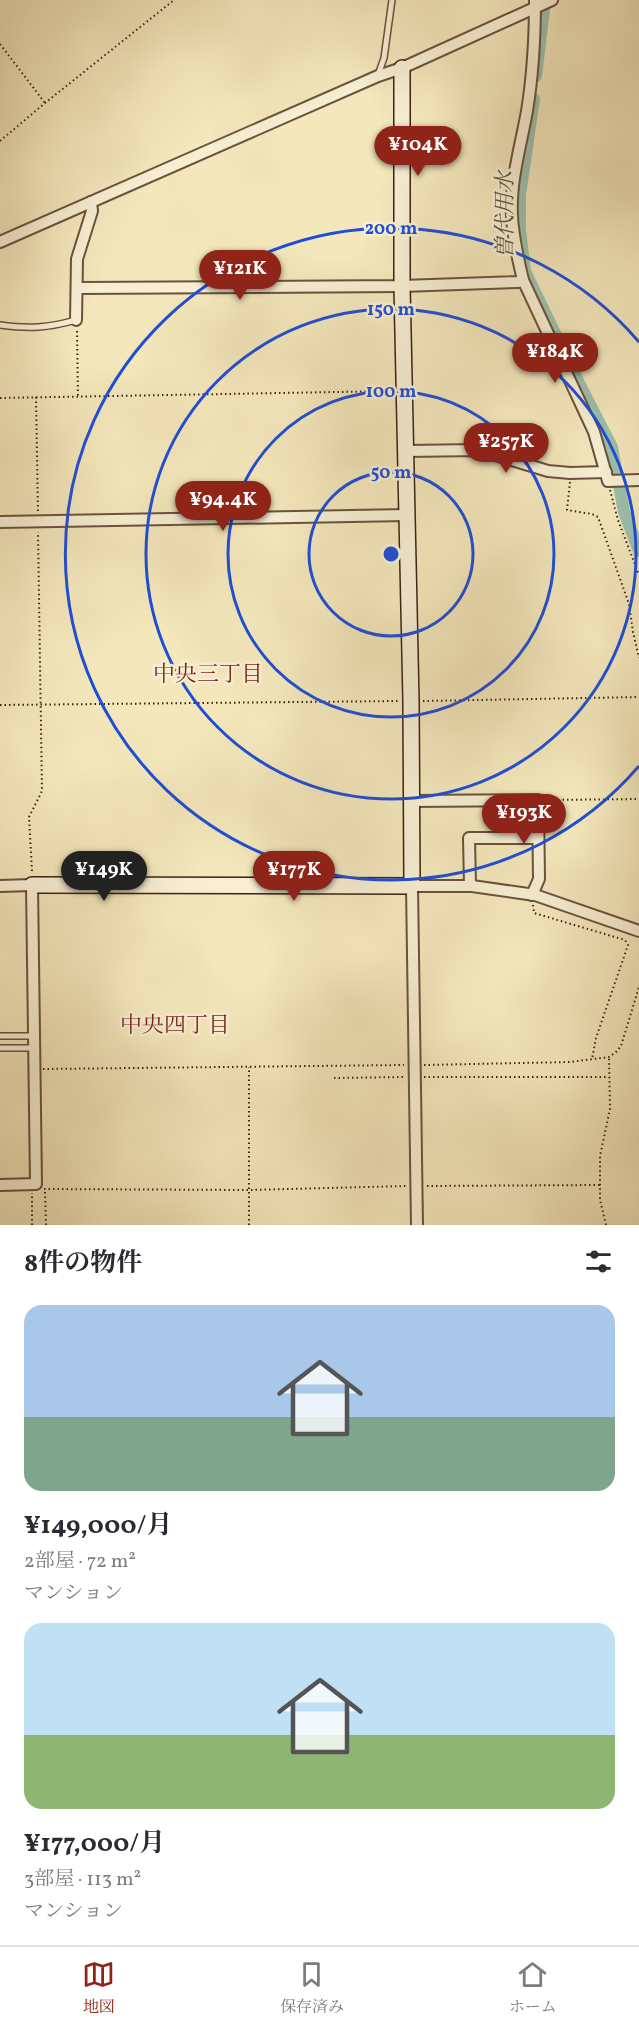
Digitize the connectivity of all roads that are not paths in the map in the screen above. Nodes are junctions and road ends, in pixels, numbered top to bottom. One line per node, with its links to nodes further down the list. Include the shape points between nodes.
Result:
1 (392, 0): 5 (lane)
2 (552, 0): 3 (street)
3 (535, 6): 4 (street); 8 (street, via 534,58 512,205 516,254)
4 (402, 68): 5 (street); 9 (street)
5 (378, 76): 6 (street)
6 (91, 202): 7 (street); 10 (street, via 92,211 76,259)
7 (0, 242)
8 (523, 280): 9 (street); 14 (street, via 594,432)
9 (402, 286): 10 (street); 13 (street)
10 (78, 288): 11 (street)
11 (76, 320): 12 (lane, via 45,327)
12 (0, 325)
13 (405, 451): 14 (street, via 479,450 548,471); 16 (street)
14 (607, 477): 15 (street)
15 (639, 480)
16 (407, 515): 17 (street); 18 (street)
17 (0, 522)
18 (412, 801): 19 (street, via 538,800); 22 (street)
19 (538, 838): 23 (street, via 470,838); 24 (street, via 539,879)
20 (32, 885): 21 (street); 22 (street); 27 (street)
21 (0, 886)
22 (412, 886): 23 (street); 31 (street)
23 (470, 886): 24 (street)
24 (533, 895): 25 (street)
25 (639, 931)
26 (0, 1036): 27 (lane)
27 (34, 1036): 29 (street)
28 (0, 1048): 29 (lane)
29 (34, 1048): 30 (street, via 38,1186)
30 (0, 1185)
31 (417, 1225)

